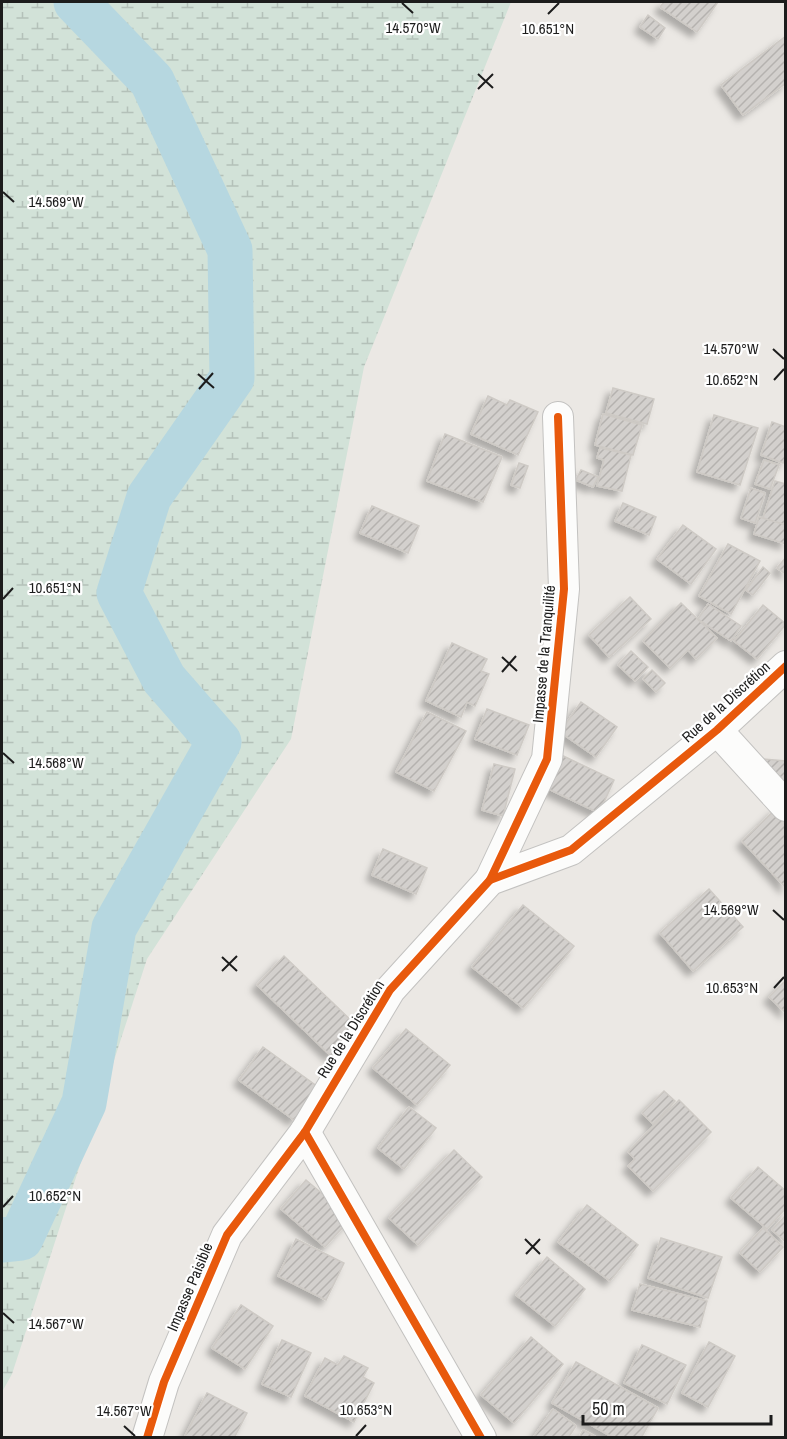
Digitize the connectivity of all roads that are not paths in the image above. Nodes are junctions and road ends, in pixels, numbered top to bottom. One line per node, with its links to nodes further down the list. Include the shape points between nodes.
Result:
1 (558, 417): 5 (street, Impasse de la Tranquilité, via 564,589 547,759)
2 (786, 666): 3 (street, Rue de la Discrétion)
3 (717, 730): 4 (street); 5 (street, Rue de la Discrétion, via 571,850)
4 (786, 806)
5 (490, 880): 6 (street, Rue de la Discrétion, via 390,990)
6 (305, 1132): 7 (street, Impasse Paisible, via 227,1235 164,1382); 8 (street)
7 (147, 1437)
8 (481, 1437)

